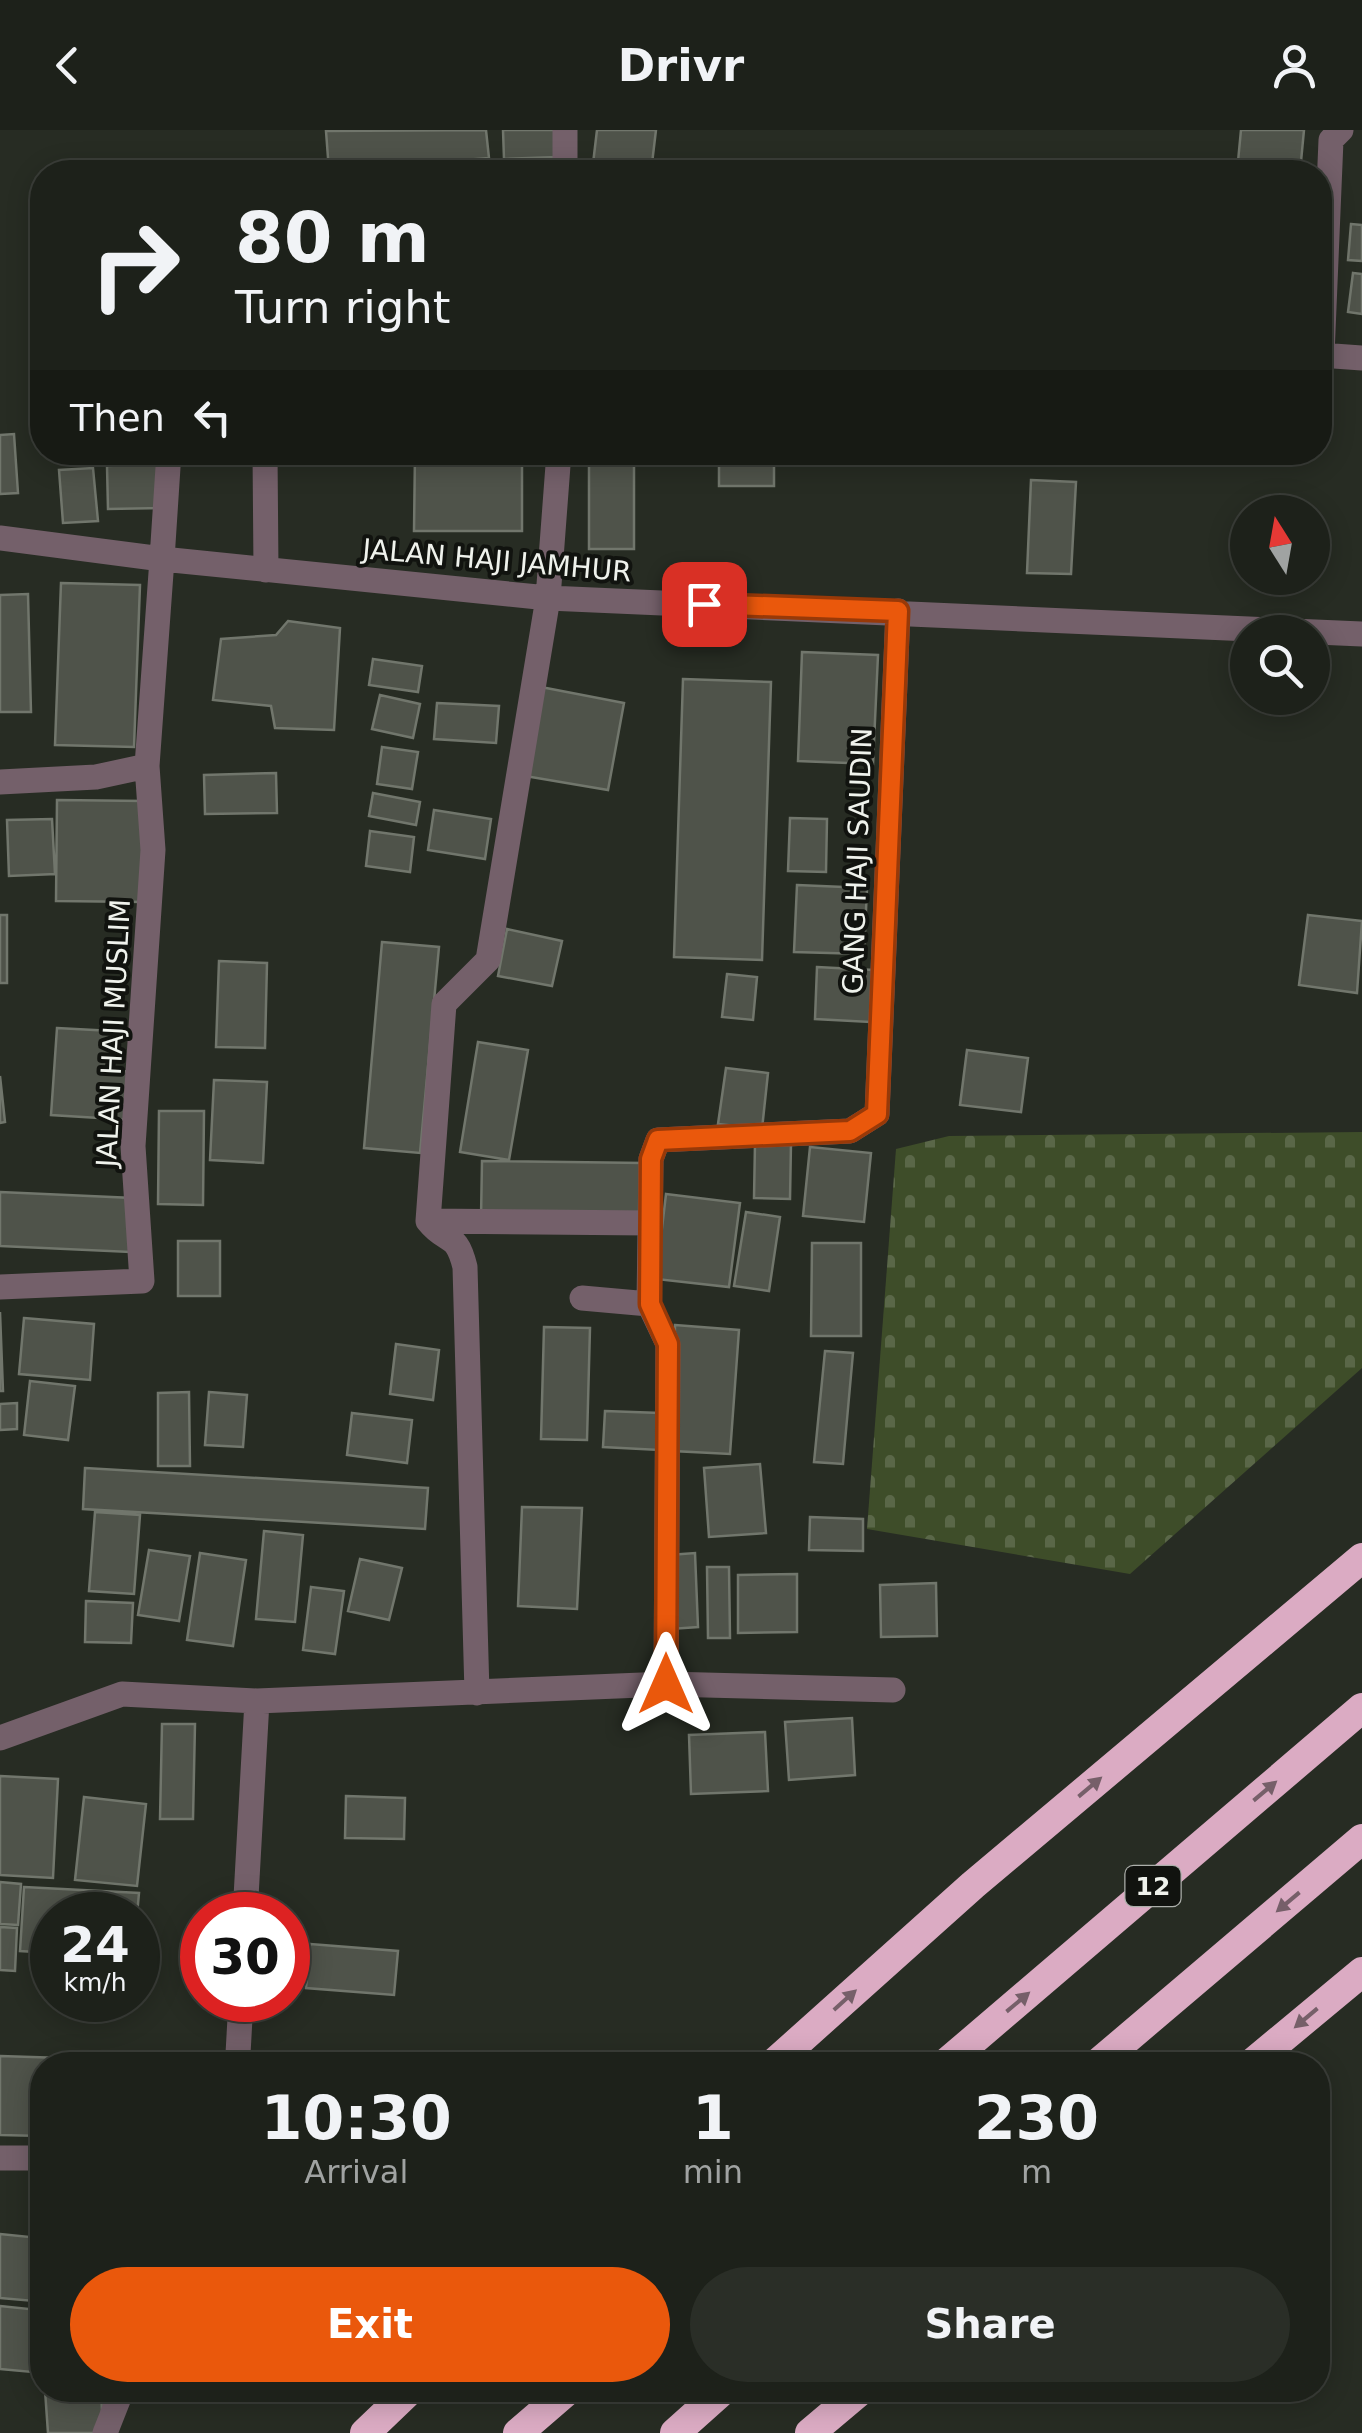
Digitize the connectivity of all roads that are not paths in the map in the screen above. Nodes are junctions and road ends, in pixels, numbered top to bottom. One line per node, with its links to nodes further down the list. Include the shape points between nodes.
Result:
1 (565, 130): 3 (street)
2 (1341, 130): 4 (street, via 1331,140)
3 (565, 160)
4 (1330, 160)
5 (1332, 356): 6 (street)
6 (1362, 358)
7 (168, 465): 11 (street)
8 (265, 465): 12 (street)
9 (558, 465): 13 (street)
10 (0, 538): 11 (street, JALAN HAJI JAMHUR)
11 (162, 560): 12 (street, JALAN HAJI JAMHUR); 16 (street)
12 (266, 570): 13 (street, JALAN HAJI JAMHUR)
13 (548, 598): 14 (street, JALAN HAJI JAMHUR); 18 (street, via 488,960 444,1004)
14 (898, 611): 15 (street, JALAN HAJI JAMHUR); 19 (street, GANG HAJI SAUDIN, via 877,1114 850,1131 658,1140)
15 (1362, 634)
16 (146, 766): 17 (street); 20 (street, JALAN HAJI MUSLIM, via 153,850 133,1146 142,1281)
17 (0, 782)
18 (428, 1221): 19 (street); 26 (street, via 454,1238 464,1267)
19 (648, 1224): 22 (street)
20 (0, 1287)
21 (582, 1298): 22 (street)
22 (650, 1304): 24 (street, via 668,1344)
23 (1362, 1558): 35 (highway, one-way to 23, via 973,1885)
24 (666, 1684): 25 (street); 26 (street)
25 (893, 1690)
26 (477, 1693): 27 (street)
27 (257, 1700): 29 (street, via 122,1694); 31 (street)
28 (1362, 1708): 36 (highway, 12, one-way to 28)
29 (0, 1738)
30 (1362, 1839): 37 (highway, one-way to 37)
31 (246, 1892)
32 (1362, 1972): 38 (highway, one-way to 38)
33 (239, 2022): 34 (street)
34 (238, 2052)
35 (787, 2052)
36 (959, 2052)
37 (1111, 2052)
38 (1266, 2052)
39 (0, 2158): 40 (street)
40 (30, 2158)
41 (117, 2402): 46 (street)
42 (397, 2402): 47 (highway)
43 (554, 2402): 48 (highway)
44 (710, 2402): 49 (highway)
45 (847, 2402): 50 (highway)
46 (105, 2433)
47 (365, 2433)
48 (518, 2433)
49 (675, 2433)
50 (810, 2433)

